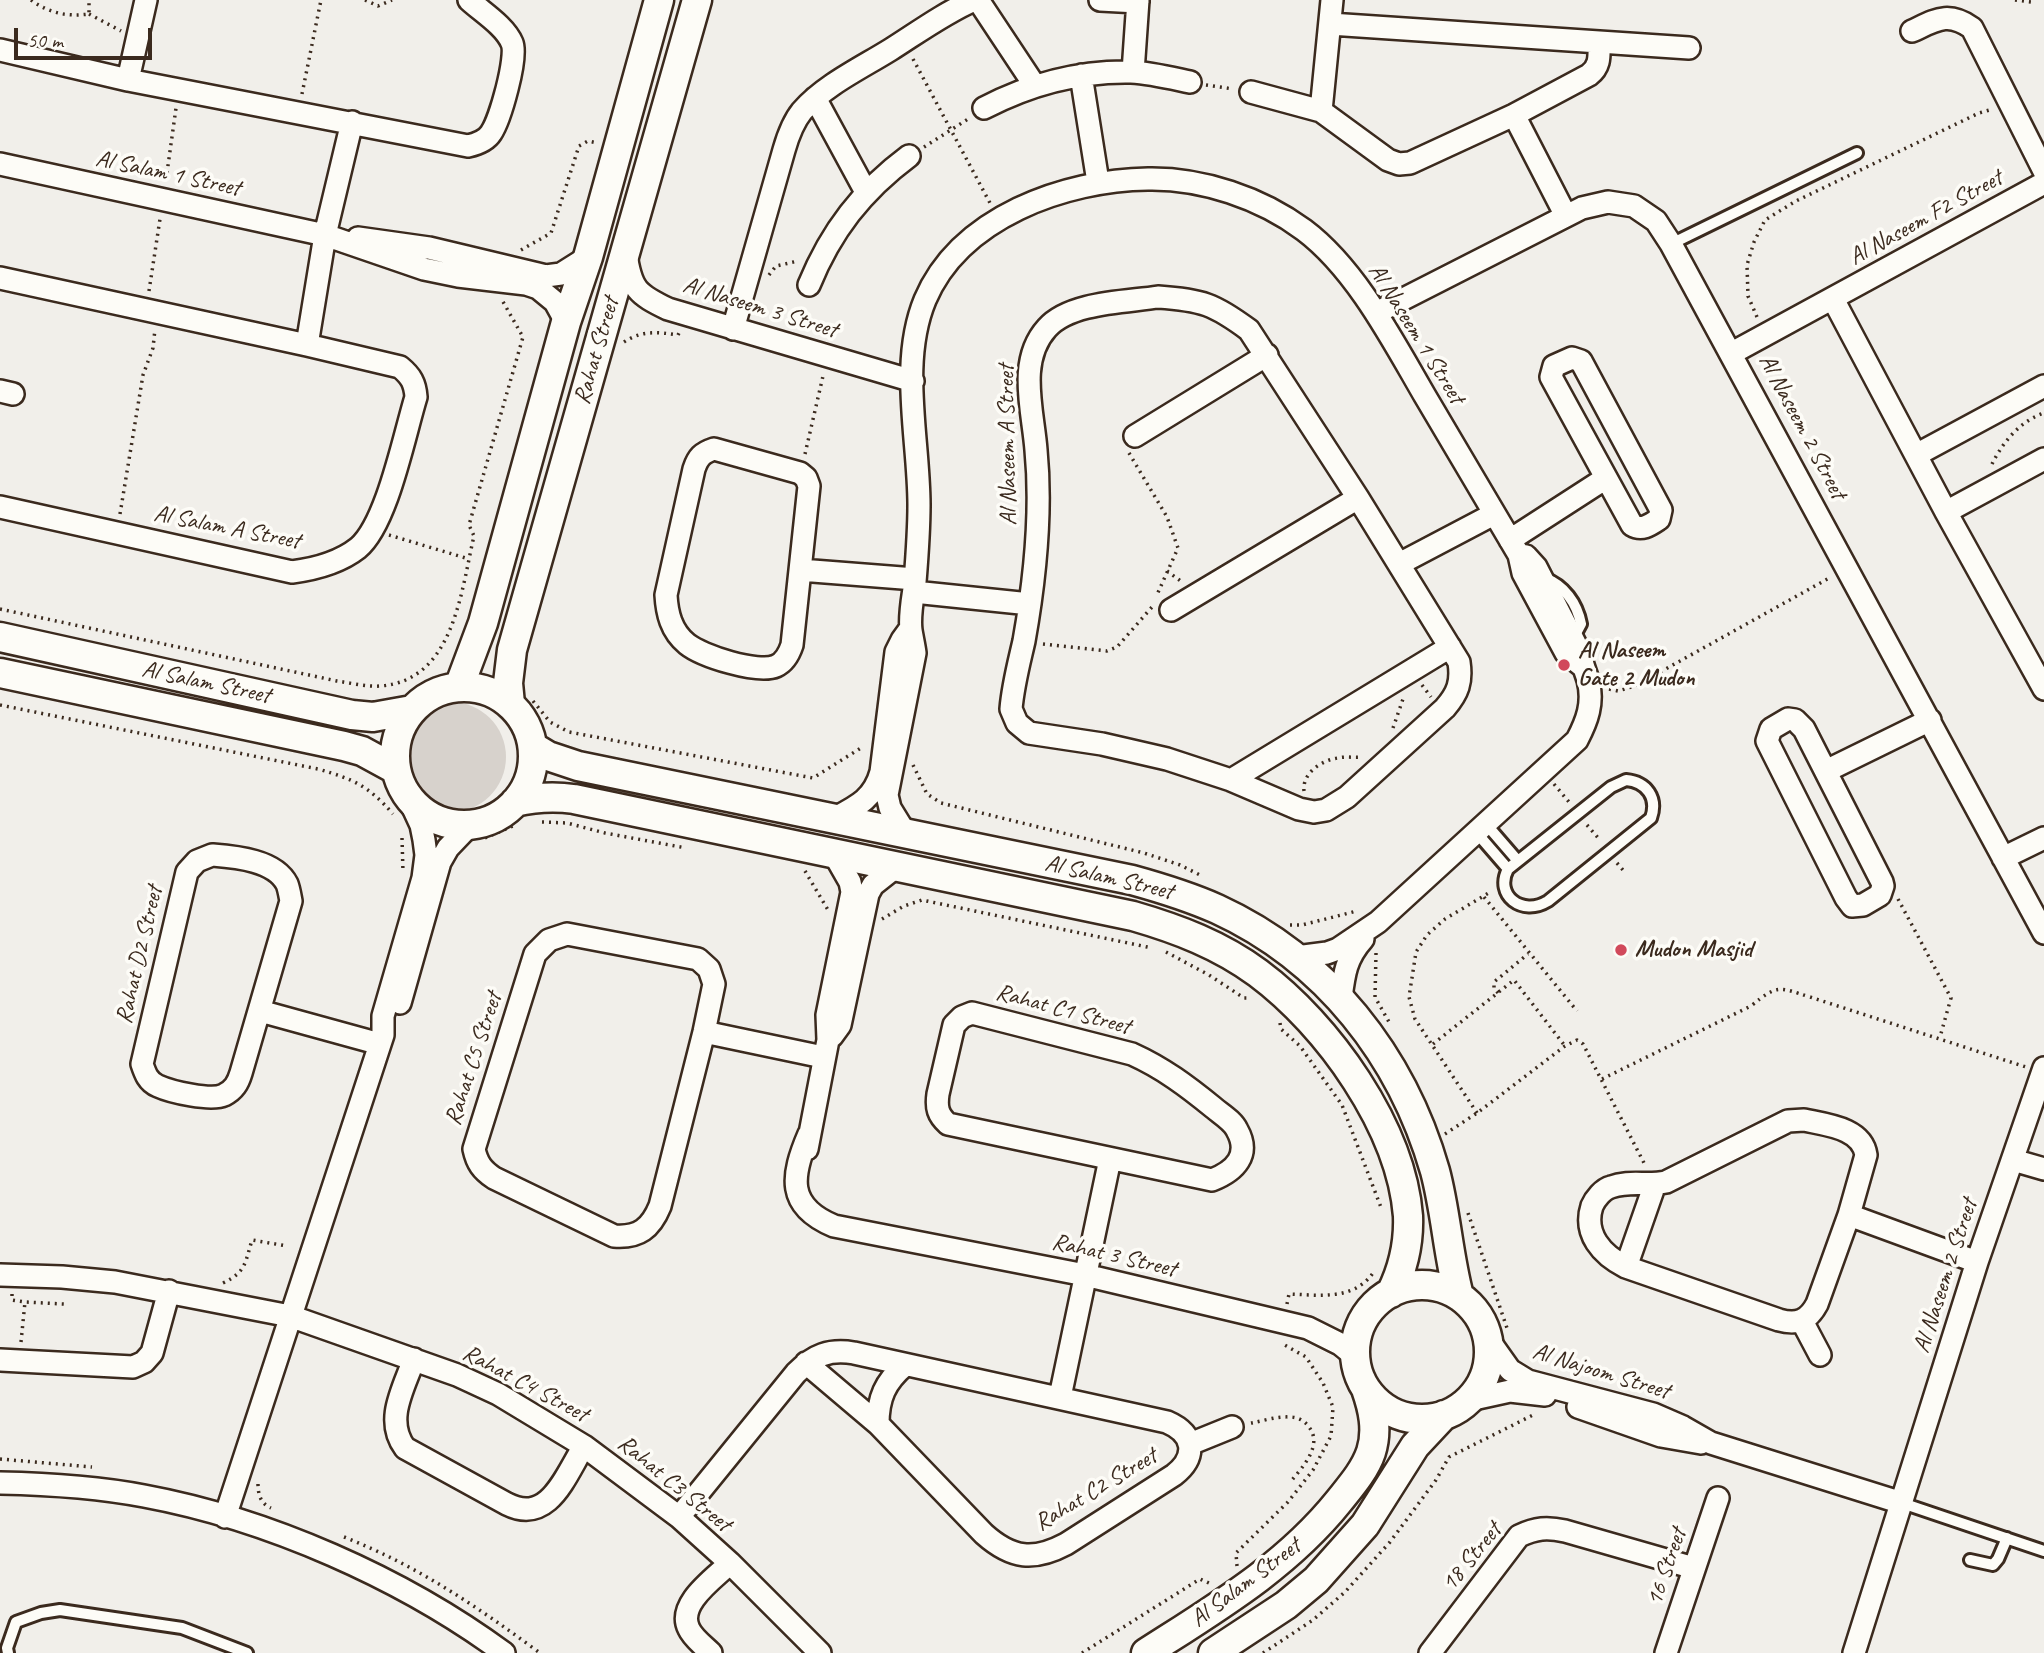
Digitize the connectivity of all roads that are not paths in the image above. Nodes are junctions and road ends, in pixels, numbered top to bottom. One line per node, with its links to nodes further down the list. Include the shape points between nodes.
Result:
1 (146, 0): 16 (street)
2 (470, 0): 24 (street, via 504,32 514,56 490,135 468,146)
3 (659, 0): 36 (street, Rahat Street)
4 (697, 0): 35 (street, Rahat Street)
5 (976, 0): 18 (street); 20 (street)
6 (1100, 0): 8 (street)
7 (1332, 0): 9 (street)
8 (1138, 1): 14 (street)
9 (1330, 24): 11 (street); 22 (street)
10 (1912, 31): 28 (street, via 1947,17 1972,28)
11 (1599, 42): 12 (street); 23 (street, via 1594,71)
12 (1689, 48)
13 (0, 50): 16 (street)
14 (1133, 72): 15 (street); 17 (street)
15 (1081, 75): 18 (street); 29 (street)
16 (128, 80): 24 (street)
17 (1191, 82)
18 (1035, 86): 21 (street)
19 (1251, 93): 22 (street)
20 (815, 98): 31 (street); 43 (street, via 790,131)
21 (984, 108)
22 (1321, 111): 23 (street, via 1399,164 1419,160)
23 (1514, 115): 32 (street)
24 (352, 122): 33 (street)
25 (1857, 153): 34 (lane)
26 (909, 156): 31 (street)
27 (0, 164): 33 (street, Al Salam 1 Street)
28 (2044, 171)
29 (1098, 183): 41 (street, Al Naseem 1 Street, via 1150,179 1205,185 1257,202 1304,230 1346,271); 47 (street, Al Naseem 1 Street, via 1040,200 970,240 945,267 926,298 915,333)
30 (2044, 183): 40 (street, Al Naseem F2 Street)
31 (866, 192): 39 (street, via 833,235)
32 (1566, 216): 34 (street, Al Naseem 2 Street, via 1608,202 1634,206 1656,221); 41 (street, Al Naseem 2 Street)
33 (325, 235): 37 (street, Al Salam 1 Street, via 382,240); 44 (street)
34 (1671, 244): 45 (street, Al Naseem 2 Street)
35 (626, 249): 43 (street, Al Naseem 3 Street, via 633,285 643,297); 73 (street, Rahat Street, via 512,650 508,682)
36 (588, 257): 37 (street, Al Salam 1 Street, via 561,274 546,276); 42 (street, Rahat Street)
37 (427, 258): 42 (street, Al Salam 1 Street, via 458,276 538,288 555,302)
38 (0, 278): 44 (street, Al Salam A Street)
39 (811, 279)
40 (1833, 299): 45 (street, Al Naseem F2 Street); 50 (street)
41 (1376, 313): 56 (street, Al Naseem 1 Street)
42 (566, 322): 71 (street, Rahat Street, via 484,622)
43 (733, 329): 47 (street, Al Naseem 3 Street)
44 (307, 345): 54 (street, Al Salam A Street, via 400,367 415,385 416,397 383,510 358,548 337,560 292,572)
45 (1732, 353): 75 (street, Al Naseem 2 Street)
46 (1267, 355): 49 (street); 53 (street, Al Naseem A Street); 63 (street, Al Naseem A Street, via 1249,330 1223,310 1191,299 1158,297 1087,308 1066,313 1049,325 1036,342 1029,363 1038,491)
47 (913, 381): 61 (street, Al Naseem 1 Street, via 919,505)
48 (2044, 386): 50 (street)
49 (1135, 436)
50 (1916, 455): 55 (street)
51 (2044, 459): 55 (street)
52 (1606, 478): 52 (street, via 1551,377 1554,366 1572,358 1583,366 1661,510 1659,519 1642,528 1632,525); 57 (street)
53 (1358, 498): 58 (street, Al Naseem A Street); 64 (street)
54 (0, 507)
55 (1946, 512): 68 (street)
56 (1494, 514): 57 (street, Al Naseem 1 Street); 58 (street)
57 (1514, 547): 60 (street, Al Naseem 1 Street); 62 (street, Al Naseem 1 Street, via 1520,567)
58 (1399, 564): 67 (street, Al Naseem A Street)
59 (800, 570): 59 (street, via 792,645 779,665 756,668 701,653 685,643 667,613 666,595 697,459 704,452 714,449 806,478 809,486); 61 (street)
60 (1542, 577): 62 (street, Al Naseem 1 Street); 66 (lane, via 1564,590 1578,614 1581,624)
61 (914, 585): 63 (street); 76 (street, Al Naseem 1 Street, via 910,629 915,653 901,677)
62 (1546, 602): 66 (street, Al Naseem 1 Street); 70 (street, Al Naseem 1 Street, via 1566,653)
63 (1030, 604): 80 (street, Al Naseem A Street, via 1010,709 1017,723 1029,733 1167,759)
64 (1171, 610)
65 (0, 638): 74 (street, Al Salam Street, via 352,715 373,717)
66 (1574, 638): 70 (street, Al Naseem 1 Street)
67 (1450, 647): 80 (street); 80 (street, Al Naseem A Street, via 1459,662 1461,679 1456,695 1347,797 1326,810 1299,808)
68 (2038, 662): 72 (street)
69 (0, 673): 78 (street, Al Salam Street, via 344,746)
70 (1584, 673): 84 (street, Al Naseem 1 Street, via 1591,701 1577,740)
71 (458, 687): 73 (street); 74 (street, via 426,698)
72 (2044, 689)
73 (519, 699): 77 (street)
74 (412, 710): 78 (street, via 395,748)
75 (1930, 720): 79 (street); 89 (street, Al Naseem 2 Street)
76 (894, 721): 83 (street, Al Naseem 1 Street, via 878,784 862,804); 86 (street, Al Naseem 1 Street, via 887,795)
77 (533, 747): 82 (street); 83 (street, Al Salam Street, via 578,766)
78 (395, 769): 81 (street)
79 (1826, 771): 79 (street, via 1801,723 1788,719 1771,729 1770,747 1848,902 1863,905 1880,895 1884,886)
80 (1231, 780)
81 (403, 811): 85 (street, via 421,811); 96 (street, via 423,833 425,855)
82 (523, 817): 85 (street, via 502,814); 88 (street, Al Salam Street, via 534,797 554,796)
83 (835, 818): 86 (street, Al Salam Street)
84 (1481, 828): 90 (lane); 92 (lane); 93 (street, Al Naseem 1 Street)
85 (475, 833): 96 (street, via 448,848 440,862)
86 (906, 834): 97 (street, Al Salam Street, via 1176,892 1248,926)
87 (2044, 838): 89 (street)
88 (834, 854): 91 (street, Al Salam Street); 95 (street, Rahat 3 Street, via 850,882)
89 (2004, 858): 94 (street, Al Naseem 2 Street)
90 (1518, 861): 92 (lane); 92 (lane, via 1618,782 1634,780 1653,798 1651,818 1644,825 1538,907 1516,904 1504,887)
91 (897, 866): 95 (street, Rahat 3 Street, via 873,885); 114 (street, Al Salam Street, via 1177,929 1219,948 1293,1003 1349,1069 1388,1140 1408,1216 1404,1261)
92 (1508, 869)
93 (1378, 922): 97 (street, Al Naseem 1 Street, via 1338,949); 98 (street, Al Naseem 1 Street, via 1348,958)
94 (2044, 933)
95 (851, 937): 102 (street, Rahat 3 Street, via 841,986 827,1015)
96 (407, 956): 101 (street, via 383,1016)
97 (1296, 957): 98 (street, Al Salam Street)
98 (1341, 998): 115 (street, Al Salam Street, via 1388,1061 1422,1132 1444,1208)
99 (260, 1011): 99 (street, Rahat D2 Street, via 291,901 287,885 261,864 212,855 197,861 184,880 142,1063 146,1076 156,1086 169,1089 215,1098 227,1094 237,1085); 101 (street)
100 (704, 1032): 100 (street, Rahat C5 Street, via 713,984 709,969 698,959 586,936 567,934 549,940 536,954 525,985 477,1138 477,1161 494,1178 614,1236 629,1237 643,1231 660,1206); 102 (street)
101 (381, 1039): 116 (street)
102 (825, 1048): 112 (street, Rahat 3 Street, via 809,1135 795,1173 804,1207 817,1219)
103 (2043, 1070): 105 (street, Al Naseem 2 Street)
104 (1110, 1159): 104 (street, Rahat C1 Street, via 1213,1180 1228,1174 1239,1161 1242,1144 1237,1128 1172,1074 1132,1054 972,1013 954,1025 936,1106 948,1124); 112 (street)
105 (2013, 1160): 106 (street); 109 (street, Al Naseem 2 Street)
106 (2044, 1169)
107 (1655, 1184): 108 (street, via 1788,1121 1804,1120 1850,1133 1865,1146 1865,1164); 110 (street); 110 (street, via 1626,1182 1607,1188 1593,1202 1588,1221 1593,1240)
108 (1849, 1215): 109 (street); 117 (street, via 1817,1304 1812,1315)
109 (1977, 1262): 136 (street, Al Naseem 2 Street)
110 (1626, 1267): 117 (street, via 1779,1320)
111 (0, 1275): 113 (street, Rahat C4 Street, via 62,1276)
112 (1086, 1275): 120 (street, Rahat 3 Street, via 1322,1334); 126 (street)
113 (169, 1291): 116 (street, Rahat C4 Street); 122 (street, via 152,1353 133,1367)
114 (1391, 1293): 115 (street, via 1426,1286); 120 (street, via 1361,1326)
115 (1459, 1296): 118 (street)
116 (290, 1316): 121 (street, Rahat C4 Street); 137 (street)
117 (1802, 1321): 119 (street)
118 (1499, 1337): 127 (street, via 1480,1387); 129 (street, Al Najoom Street, via 1510,1370 1528,1381)
119 (1820, 1355)
120 (1356, 1357): 125 (street)
121 (414, 1359): 133 (street, Rahat C4 Street, via 498,1394); 133 (street, Rahat C4 Street, via 396,1412 397,1437 405,1448 507,1504 519,1510 545,1505)
122 (10, 1361)
123 (806, 1363): 124 (street, Rahat C2 Street, via 841,1351); 130 (street, Rahat C2 Street); 138 (street, Rahat C2 Street)
124 (905, 1365): 126 (street, Rahat C2 Street); 130 (street, via 883,1389)
125 (1366, 1389): 128 (street, via 1400,1416); 149 (street, Al Salam Street, via 1373,1409 1371,1451 1326,1517 1270,1571)
126 (1060, 1397): 132 (street, Rahat C2 Street, via 1167,1422 1178,1426)
127 (1469, 1400): 128 (street); 129 (street, Al Najoom Street, via 1510,1391 1544,1394)
128 (1444, 1415): 150 (street, Al Salam Street, via 1415,1446 1365,1525 1326,1570 1286,1605)
129 (1641, 1420): 136 (street, Al Najoom Street, via 1677,1439 1711,1443)
130 (878, 1424): 132 (street, Rahat C2 Street, via 998,1546 1032,1556 1066,1544 1184,1468)
131 (1232, 1427): 132 (street)
132 (1190, 1444)
133 (584, 1446): 138 (street, Rahat C3 Street)
134 (0, 1483): 137 (street, via 143,1496)
135 (1718, 1498): 143 (street, 16 Street)
136 (1902, 1503): 139 (lane); 153 (street, Al Naseem 2 Street)
137 (225, 1517): 146 (street, via 310,1546 372,1574)
138 (679, 1517): 142 (street, Rahat C3 Street)
139 (2007, 1538): 140 (lane); 141 (lane, via 1993,1565)
140 (2044, 1551)
141 (1970, 1560)
142 (730, 1563): 147 (street, Rahat C3 Street, via 687,1610 689,1629); 148 (street, Rahat C3 Street)
143 (1695, 1569): 151 (street, 18 Street, via 1549,1527 1533,1529 1519,1536); 152 (street, 16 Street)
144 (8, 1653): 145 (lane, via 16,1622 60,1610 182,1628)
145 (247, 1653)
146 (504, 1653)
147 (711, 1653)
148 (820, 1653)
149 (1146, 1653)
150 (1213, 1653)
151 (1430, 1653)
152 (1666, 1653)
153 (1854, 1653)

